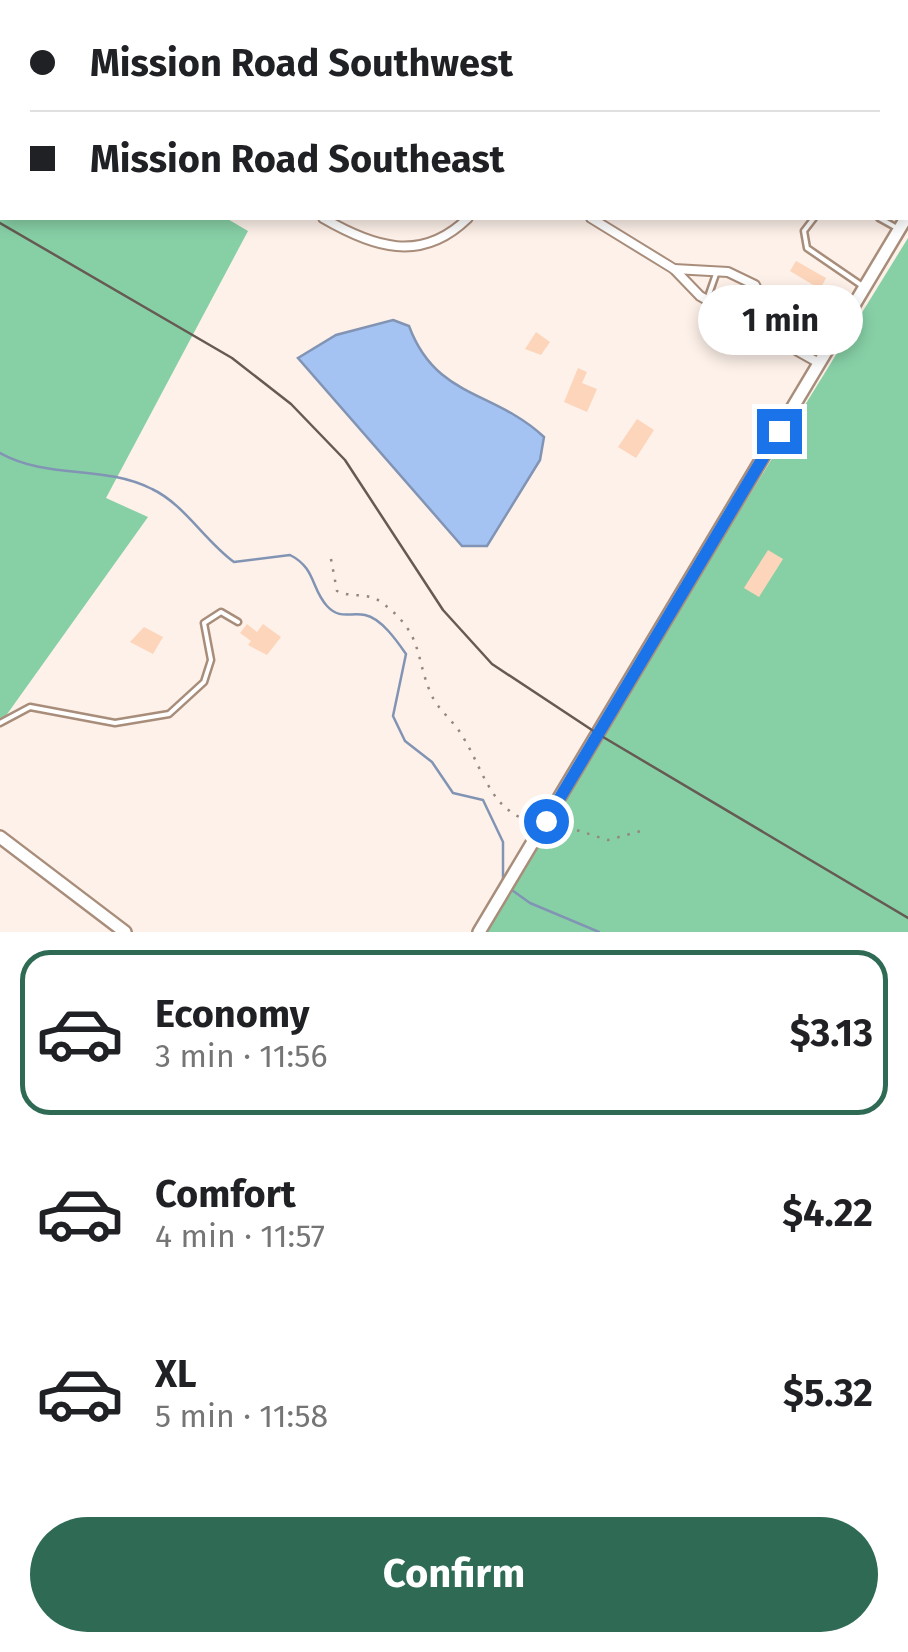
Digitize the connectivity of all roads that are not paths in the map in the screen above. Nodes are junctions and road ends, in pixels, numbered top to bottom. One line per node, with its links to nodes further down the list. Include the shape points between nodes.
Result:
1 (326, 220): 2 (street, via 362,241 399,249 442,238)
2 (465, 220)
3 (595, 220): 8 (street)
4 (812, 220): 10 (lane, via 804,231 807,248)
5 (882, 220): 7 (lane)
6 (904, 220): 7 (main road)
7 (899, 230): 10 (main road)
8 (674, 269): 9 (street); 11 (street)
9 (720, 272): 11 (lane, via 710,280); 12 (street, via 760,290)
10 (864, 288): 13 (main road)
11 (710, 302): 12 (street)
12 (782, 342): 13 (street)
13 (819, 363): 18 (main road)
14 (238, 622): 15 (lane, via 221,612 204,623 211,660 204,682 169,714 114,723 30,707)
15 (0, 723)
16 (0, 837): 17 (main road)
17 (126, 932)
18 (479, 932)

